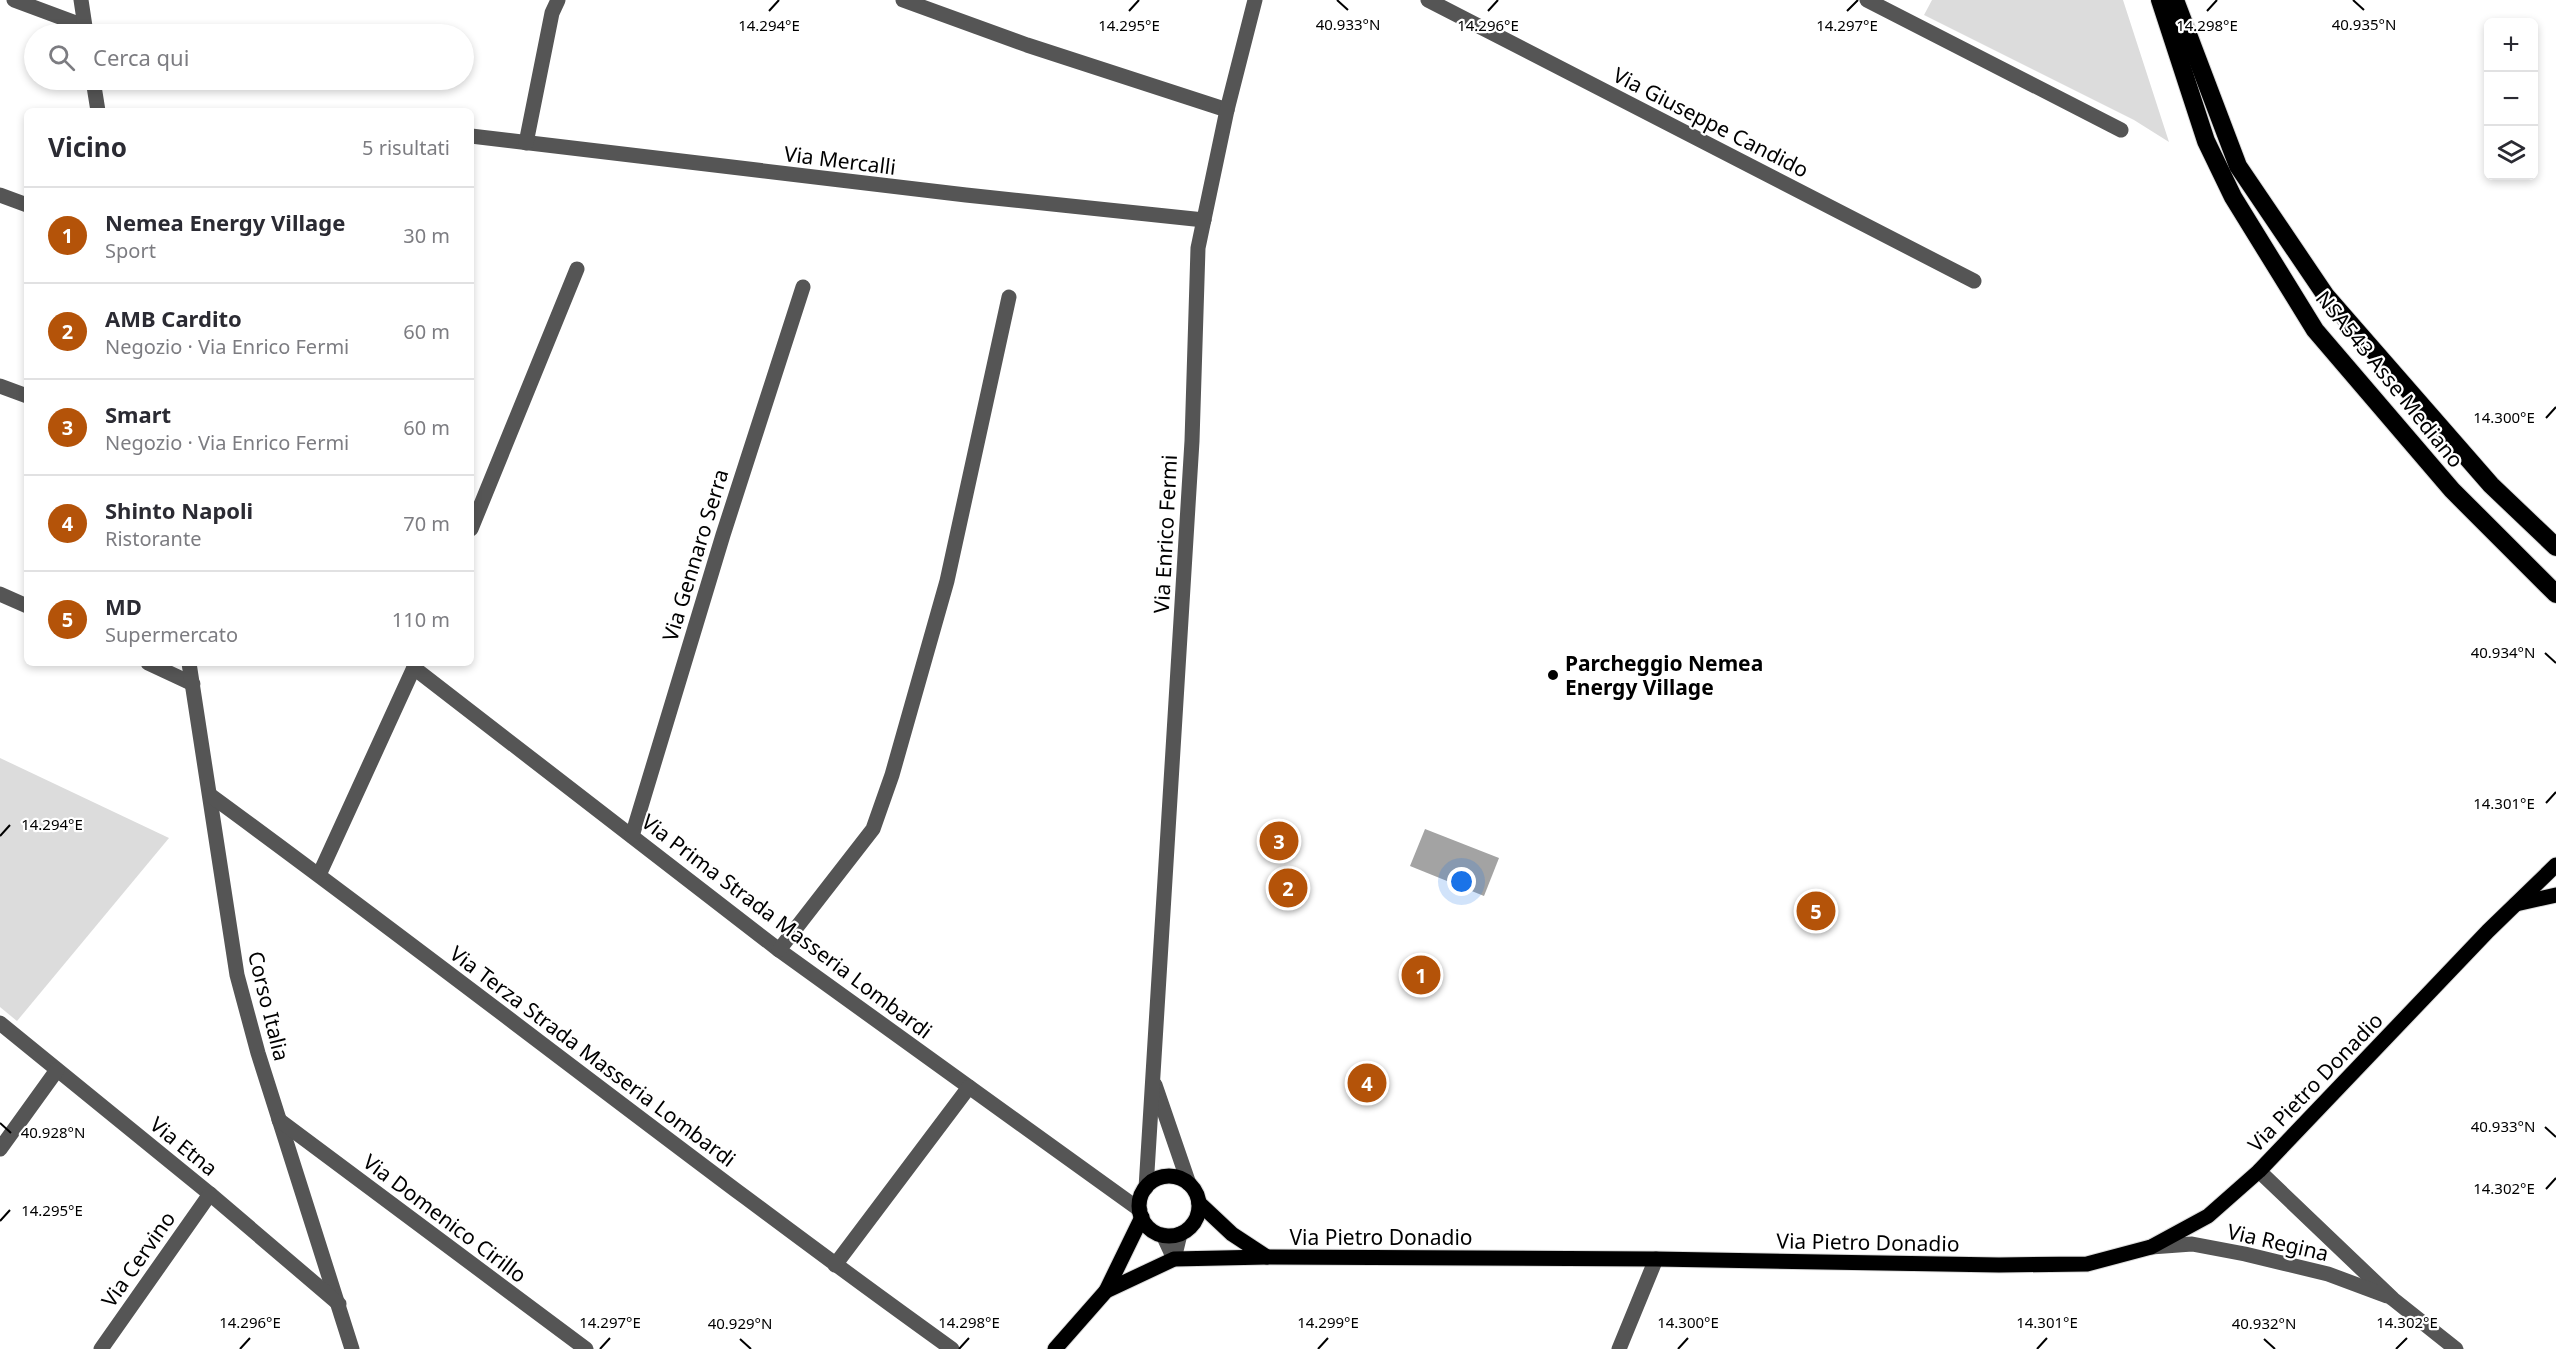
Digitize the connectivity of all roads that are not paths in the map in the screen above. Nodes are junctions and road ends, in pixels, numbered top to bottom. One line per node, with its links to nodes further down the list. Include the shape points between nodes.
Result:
1 (14, 0): 10 (street)
2 (81, 0): 11 (street)
3 (558, 0): 17 (street, via 552,13)
4 (903, 0): 14 (street)
5 (1255, 0): 14 (street, Via Enrico Fermi)
6 (1428, 0): 22 (street, Via Giuseppe Candido)
7 (1867, 0): 15 (street)
8 (2160, 0): 30 (highway, NSA543 Asse Mediano, via 2206,141 2233,197 2315,330 2452,490)
9 (2175, 0): 28 (highway, NSA543 Asse Mediano, via 2238,166 2326,296 2491,485)
10 (71, 24)
11 (84, 24)
12 (95, 90): 13 (street)
13 (98, 108)
14 (1227, 110): 20 (street, Via Enrico Fermi)
15 (2121, 129)
16 (474, 136): 17 (street, Via Mercalli)
17 (526, 143): 20 (street, Via Mercalli)
18 (0, 195): 19 (street)
19 (24, 204)
20 (1204, 220): 46 (street, Via Enrico Fermi, via 1198,249 1191,453)
21 (577, 269): 27 (street)
22 (1974, 281)
23 (803, 287): 38 (street, Via Gennaro Serra)
24 (1009, 297): 43 (street, via 948,581 873,829)
25 (0, 386): 26 (street)
26 (24, 395)
27 (474, 522)
28 (2556, 547)
29 (0, 594): 31 (street)
30 (2556, 594)
31 (24, 605)
32 (154, 666): 36 (street)
33 (190, 666): 36 (street, Corso Italia)
34 (415, 666): 40 (street)
35 (416, 666): 38 (street, Via Prima Strada Masseria Lombardi)
36 (193, 684): 37 (street, Corso Italia)
37 (210, 795): 40 (street, Via Terza Strada Masseria Lombardi); 48 (street, Corso Italia, via 237,975)
38 (632, 836): 43 (street, Via Prima Strada Masseria Lombardi)
39 (2556, 864): 42 (main road, Via Pietro Donadio)
40 (319, 875): 62 (street, Via Terza Strada Masseria Lombardi)
41 (2556, 896): 42 (main road)
42 (2516, 904): 50 (main road, Via Pietro Donadio)
43 (779, 950): 47 (street, Via Prima Strada Masseria Lombardi)
44 (0, 1023): 45 (street, Via Etna)
45 (57, 1070): 49 (street); 53 (street, Via Etna)
46 (1152, 1077): 51 (street, Via Enrico Fermi); 52 (street, Via Enrico Fermi)
47 (969, 1087): 55 (street, Via Prima Strada Masseria Lombardi); 62 (street)
48 (279, 1120): 65 (street, Corso Italia); 68 (street, Via Domenico Cirillo)
49 (0, 1149)
50 (2259, 1171): 58 (main road, Via Pietro Donadio, via 2208,1216); 64 (street, Via Regina)
51 (1189, 1184): 52 (main road, via 1167,1176); 54 (main road)
52 (1146, 1188): 55 (main road)
53 (210, 1194): 65 (street, Via Etna); 67 (street, Via Cervino)
54 (1199, 1203): 56 (main road, via 1192,1225); 59 (main road, via 1232,1234)
55 (1141, 1213): 57 (main road, via 1150,1228); 63 (main road)
56 (1180, 1234): 57 (main road); 60 (street)
57 (1163, 1235): 60 (street)
58 (2151, 1247): 61 (main road, Via Pietro Donadio, via 2087,1264); 64 (street, Via Regina, via 2192,1244 2245,1254 2328,1274)
59 (1267, 1257): 60 (main road, Via Pietro Donadio); 61 (main road, Via Pietro Donadio)
60 (1174, 1259): 63 (main road, Via Pietro Donadio)
61 (1656, 1259): 71 (street)
62 (835, 1265): 69 (street, Via Terza Strada Masseria Lombardi)
63 (1106, 1291): 70 (main road, Via Pietro Donadio)
64 (2393, 1299): 72 (street, Via Regina)
65 (339, 1304): 66 (street, Corso Italia)
66 (350, 1347)
67 (101, 1349)
68 (586, 1349)
69 (952, 1349)
70 (1055, 1349)
71 (1619, 1349)
72 (2457, 1349)

